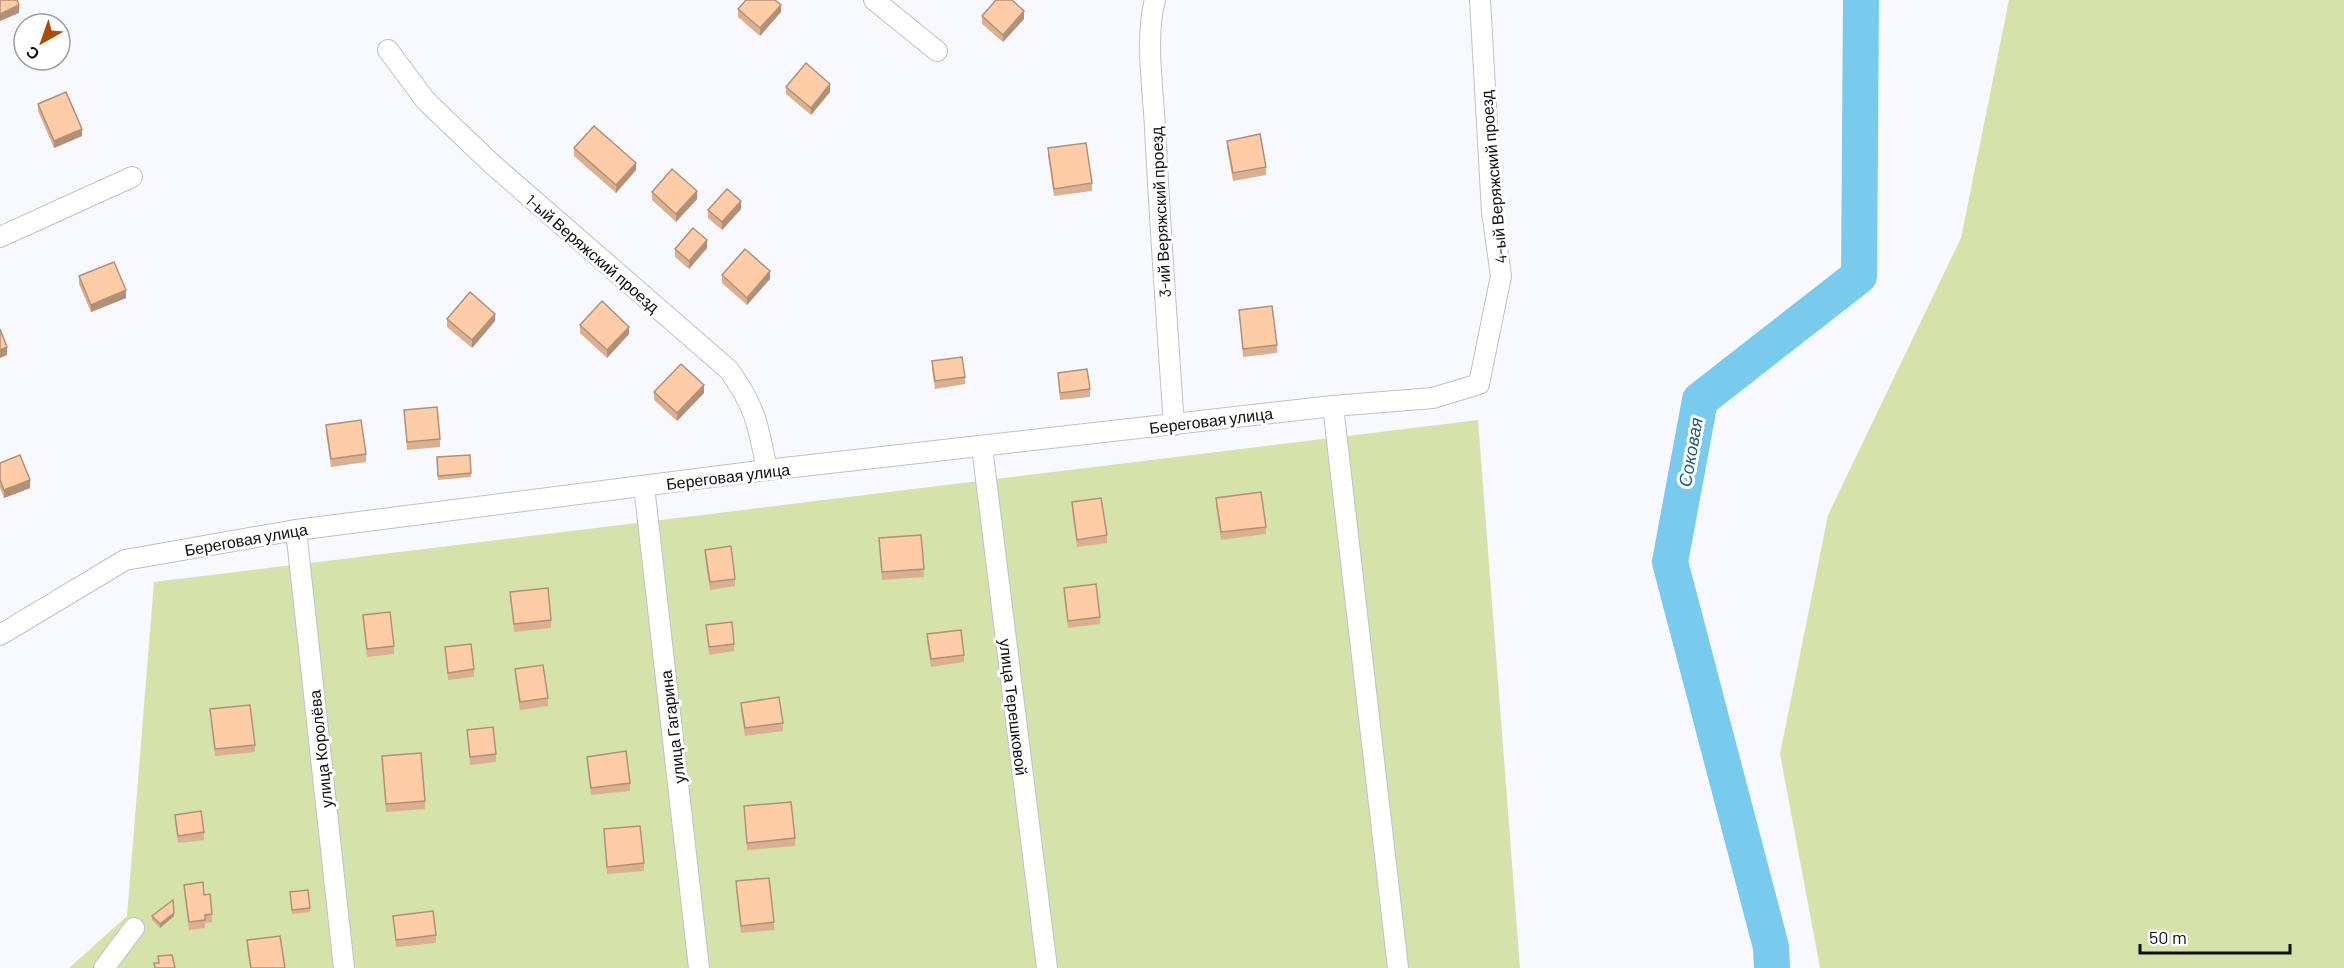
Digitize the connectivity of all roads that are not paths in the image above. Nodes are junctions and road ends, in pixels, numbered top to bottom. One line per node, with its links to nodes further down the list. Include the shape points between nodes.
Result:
1 (874, 0): 5 (street)
2 (1155, 0): 9 (street, 3-ий Веряжский проезд, via 1151,14 1152,72)
3 (1480, 0): 8 (street, 4-ый Веряжский проезд, via 1492,212 1501,276 1479,384 1433,398)
4 (388, 50): 11 (street, 1-ый Веряжский проезд, via 426,101 484,156 729,370 749,398)
5 (937, 51)
6 (132, 177): 7 (street)
7 (0, 237)
8 (1333, 406): 9 (street, Береговая улица); 20 (street)
9 (1174, 424): 10 (street, Береговая улица)
10 (982, 447): 11 (street, Береговая улица); 19 (street, улица Терешковой)
11 (767, 470): 12 (street, Береговая улица)
12 (644, 486): 13 (street, Береговая улица); 18 (street, улица Гагарина)
13 (296, 530): 14 (street, Береговая улица, via 125,560); 17 (street, улица Королёва)
14 (0, 635)
15 (134, 928): 16 (street)
16 (104, 968)
17 (344, 968)
18 (699, 968)
19 (1047, 968)
20 (1398, 968)

